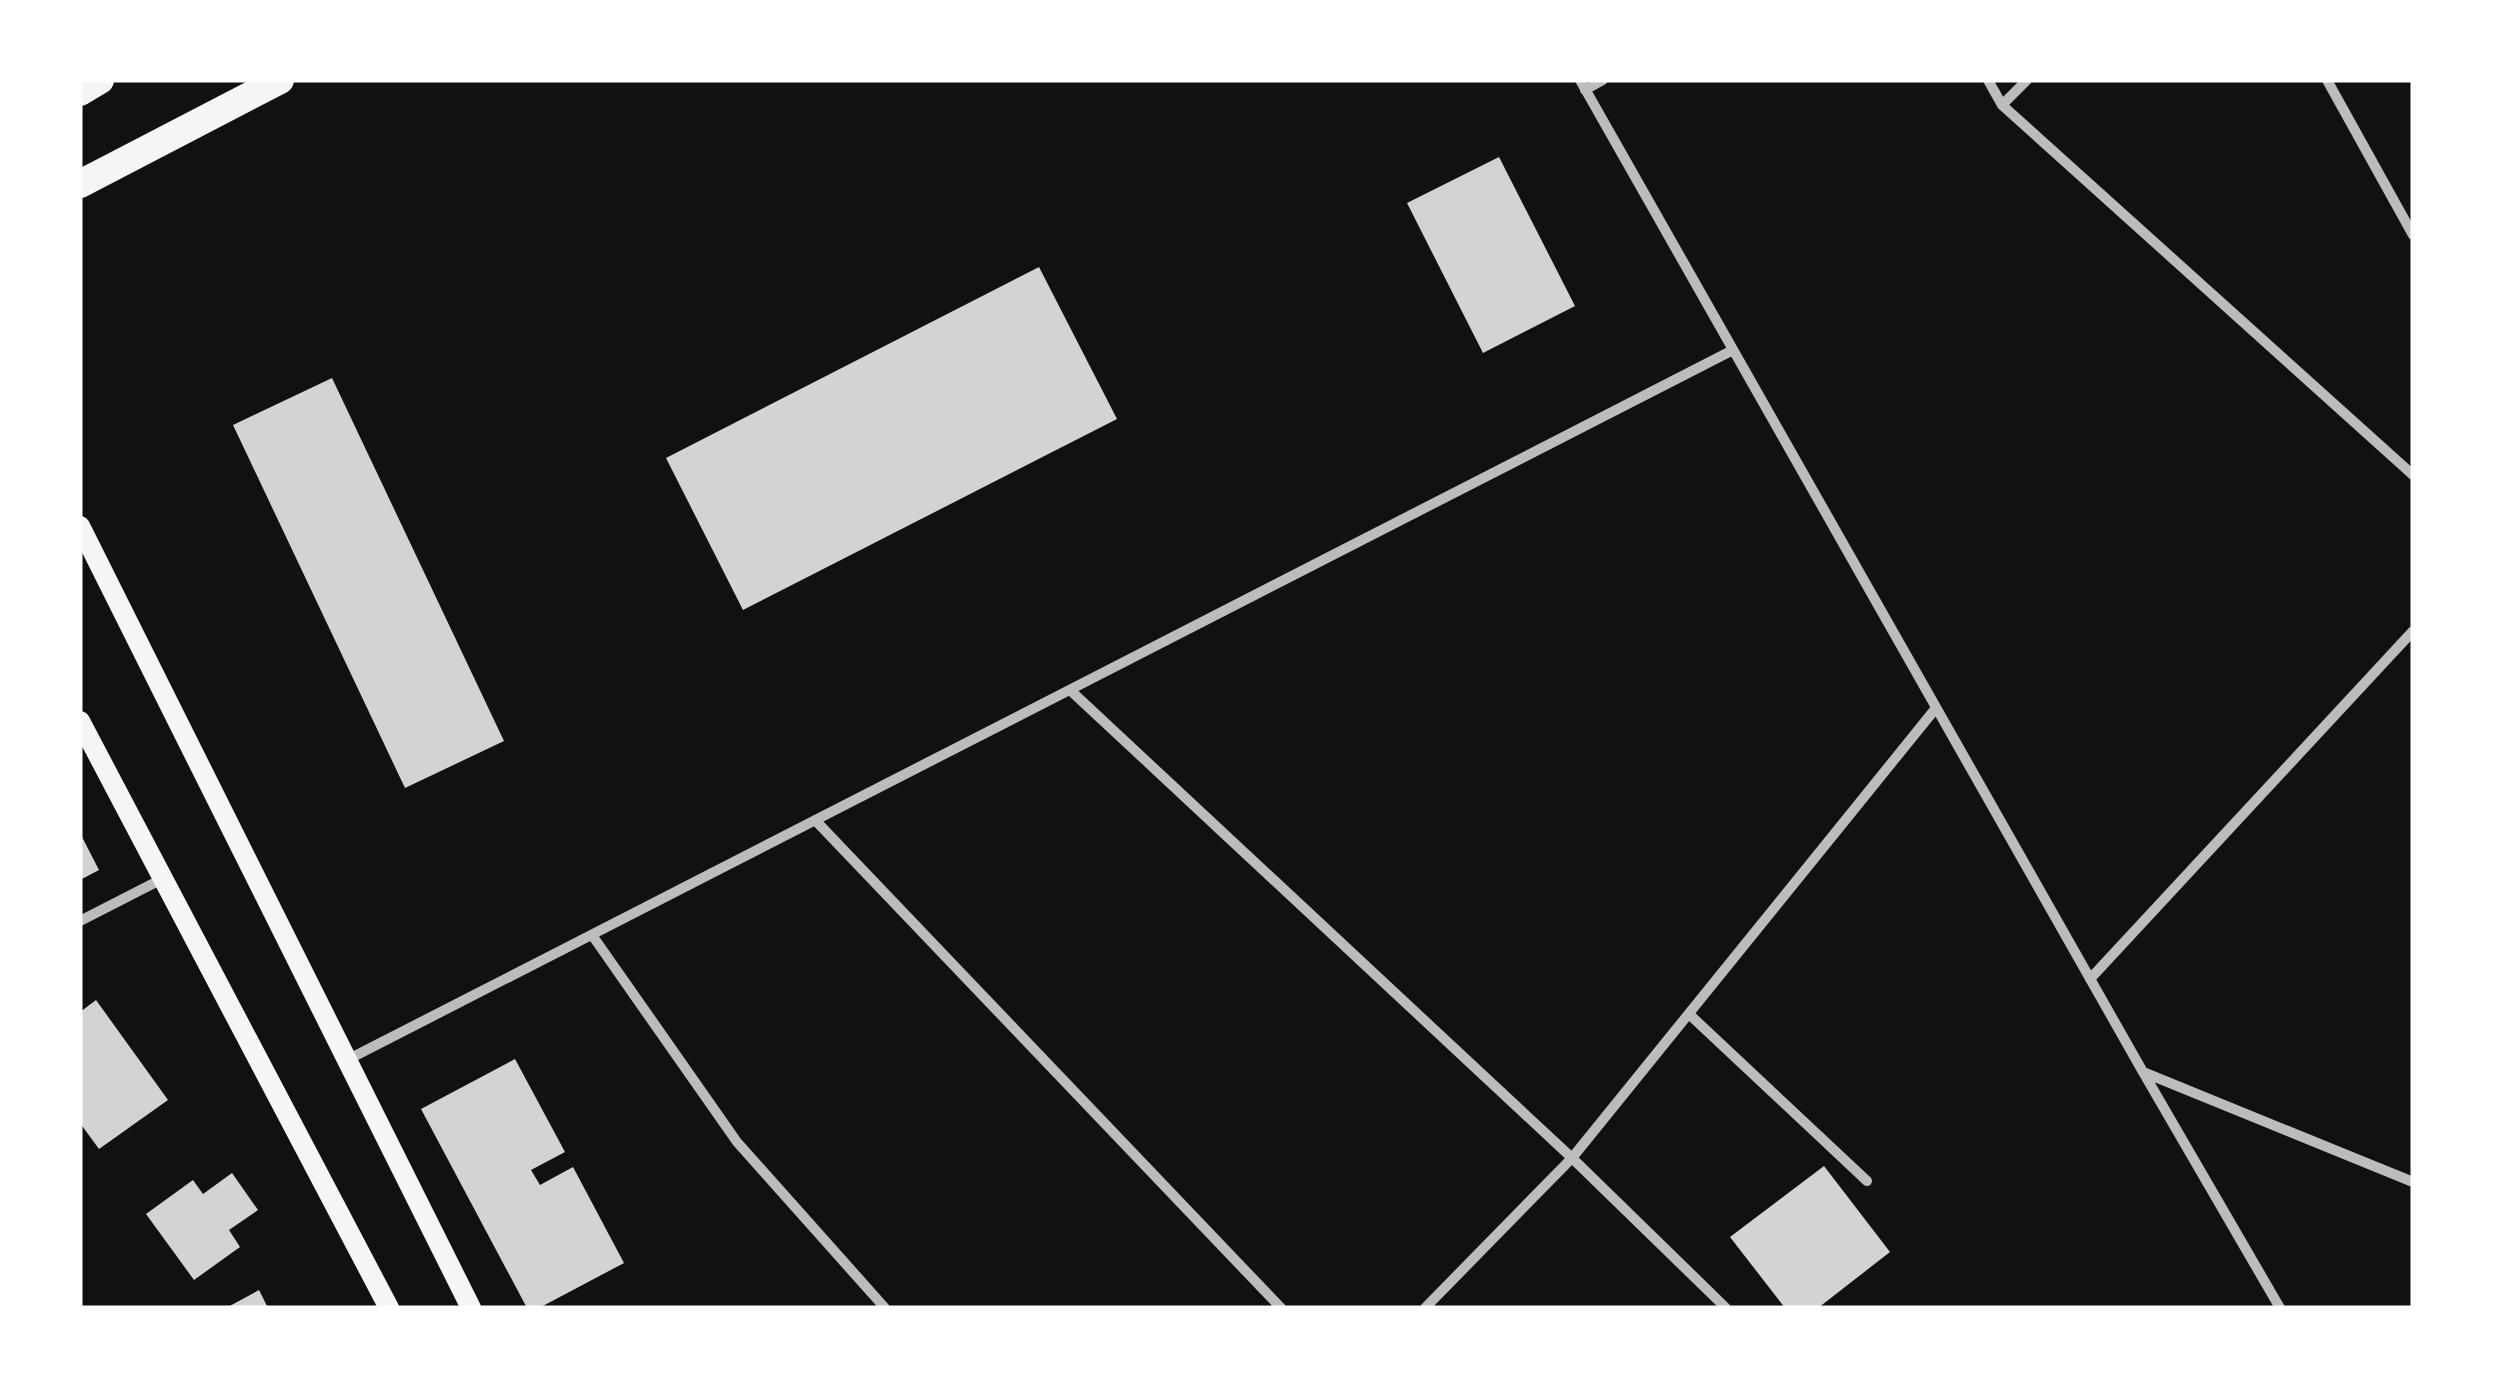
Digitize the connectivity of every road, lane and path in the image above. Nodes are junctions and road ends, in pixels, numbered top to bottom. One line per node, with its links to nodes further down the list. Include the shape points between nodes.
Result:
1 (100, 80): 8 (highway)
2 (280, 80): 10 (highway)
3 (1603, 80): 7 (street)
4 (1988, 80): 9 (street)
5 (2027, 80): 9 (street)
6 (2327, 80): 11 (street)
7 (1582, 85): 12 (street)
8 (80, 92)
9 (2002, 105): 13 (street)
10 (80, 184)
11 (2413, 235)
12 (1732, 350): 16 (street); 17 (street)
13 (2413, 475)
14 (80, 526): 25 (main road)
15 (2413, 631): 23 (street)
16 (1070, 690): 19 (street); 27 (street)
17 (1936, 708): 23 (street); 24 (street)
18 (80, 722): 20 (main road)
19 (816, 820): 22 (street); 33 (street)
20 (162, 879): 21 (street); 30 (main road)
21 (80, 922)
22 (592, 934): 25 (street); 32 (street, via 737,1142)
23 (2090, 979): 26 (street)
24 (1689, 1014): 27 (street); 28 (street)
25 (347, 1060): 31 (main road)
26 (2142, 1072): 29 (street); 36 (street)
27 (1572, 1158): 34 (street); 35 (street)
28 (1867, 1182)
29 (2413, 1182)
30 (389, 1308)
31 (471, 1308)
32 (885, 1308)
33 (1282, 1308)
34 (1425, 1308)
35 (1726, 1308)
36 (2280, 1308)

